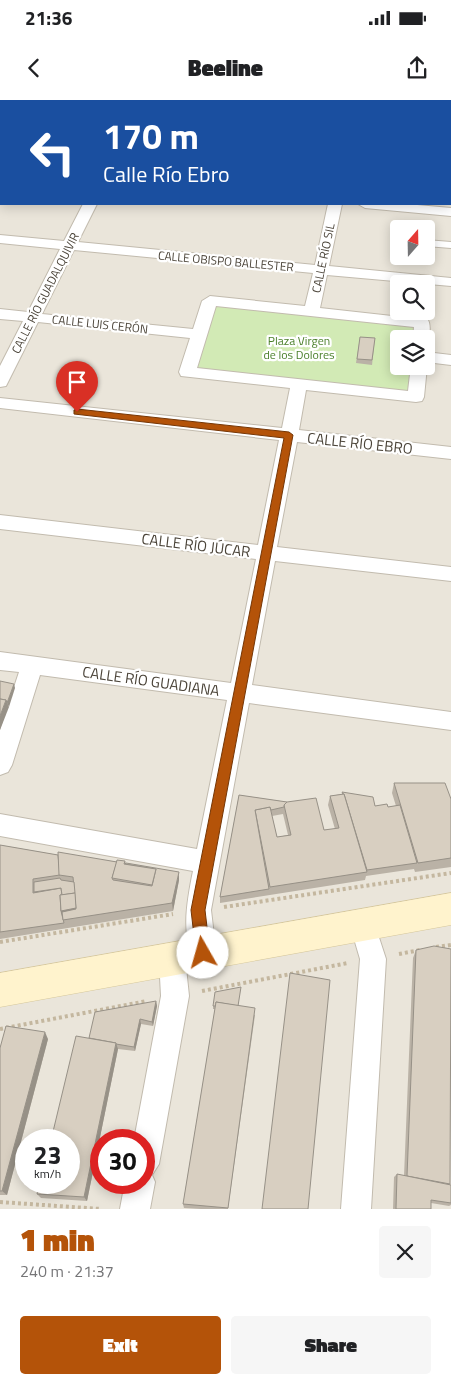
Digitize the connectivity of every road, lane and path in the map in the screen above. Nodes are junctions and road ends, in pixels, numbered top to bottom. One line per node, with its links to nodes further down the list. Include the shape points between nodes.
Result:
1 (90, 205): 8 (street, CALLE RÍO GUADALQUIVIR)
2 (335, 205): 9 (street, CALLE RÍO SIL)
3 (376, 205): 4 (street)
4 (451, 212)
5 (0, 239): 8 (street, CALLE OBISPO BALLESTER)
6 (435, 244): 7 (street)
7 (451, 245)
8 (69, 246): 9 (street, CALLE OBISPO BALLESTER); 13 (street, CALLE RÍO GUADALQUIVIR)
9 (321, 270): 10 (street, CALLE OBISPO BALLESTER); 11 (street, CALLE RÍO SIL)
10 (451, 282)
11 (312, 312): 14 (street, via 422,323); 15 (street, via 210,301)
12 (0, 314): 13 (street, CALLE LUIS CERÓN)
13 (33, 317): 15 (street, CALLE LUIS CERÓN); 19 (street, CALLE RÍO GUADALQUIVIR)
14 (422, 330)
15 (199, 334): 20 (street, via 187,372)
16 (435, 358): 17 (street)
17 (451, 360)
18 (418, 375): 20 (street, via 416,397)
19 (0, 382)
20 (299, 384): 22 (street)
21 (0, 403): 22 (street, CALLE RÍO EBRO)
22 (289, 435): 23 (street, CALLE RÍO EBRO); 25 (street)
23 (451, 453)
24 (0, 522): 25 (street, CALLE RÍO JÚCAR)
25 (266, 553): 26 (street, CALLE RÍO JÚCAR); 29 (street)
26 (451, 574)
27 (0, 661): 28 (street, CALLE RÍO GUADIANA)
28 (32, 665): 29 (street, CALLE RÍO GUADIANA); 31 (street)
29 (239, 693): 30 (street, CALLE RÍO GUADIANA); 33 (street)
30 (451, 721)
31 (0, 765)
32 (0, 825): 33 (street)
33 (207, 862): 39 (street)
34 (451, 909): 35 (main road)
35 (363, 925): 39 (main road); 40 (street)
36 (451, 945): 37 (path)
37 (431, 948)
38 (422, 950): 40 (path)
39 (187, 956): 41 (main road); 42 (street)
40 (373, 959): 42 (path); 49 (street)
41 (0, 990)
42 (175, 996): 43 (path); 44 (street)
43 (0, 1029)
44 (150, 1129)
45 (138, 1194): 48 (street)
46 (0, 1202): 47 (path)
47 (101, 1209)
48 (135, 1209)
49 (356, 1209)

